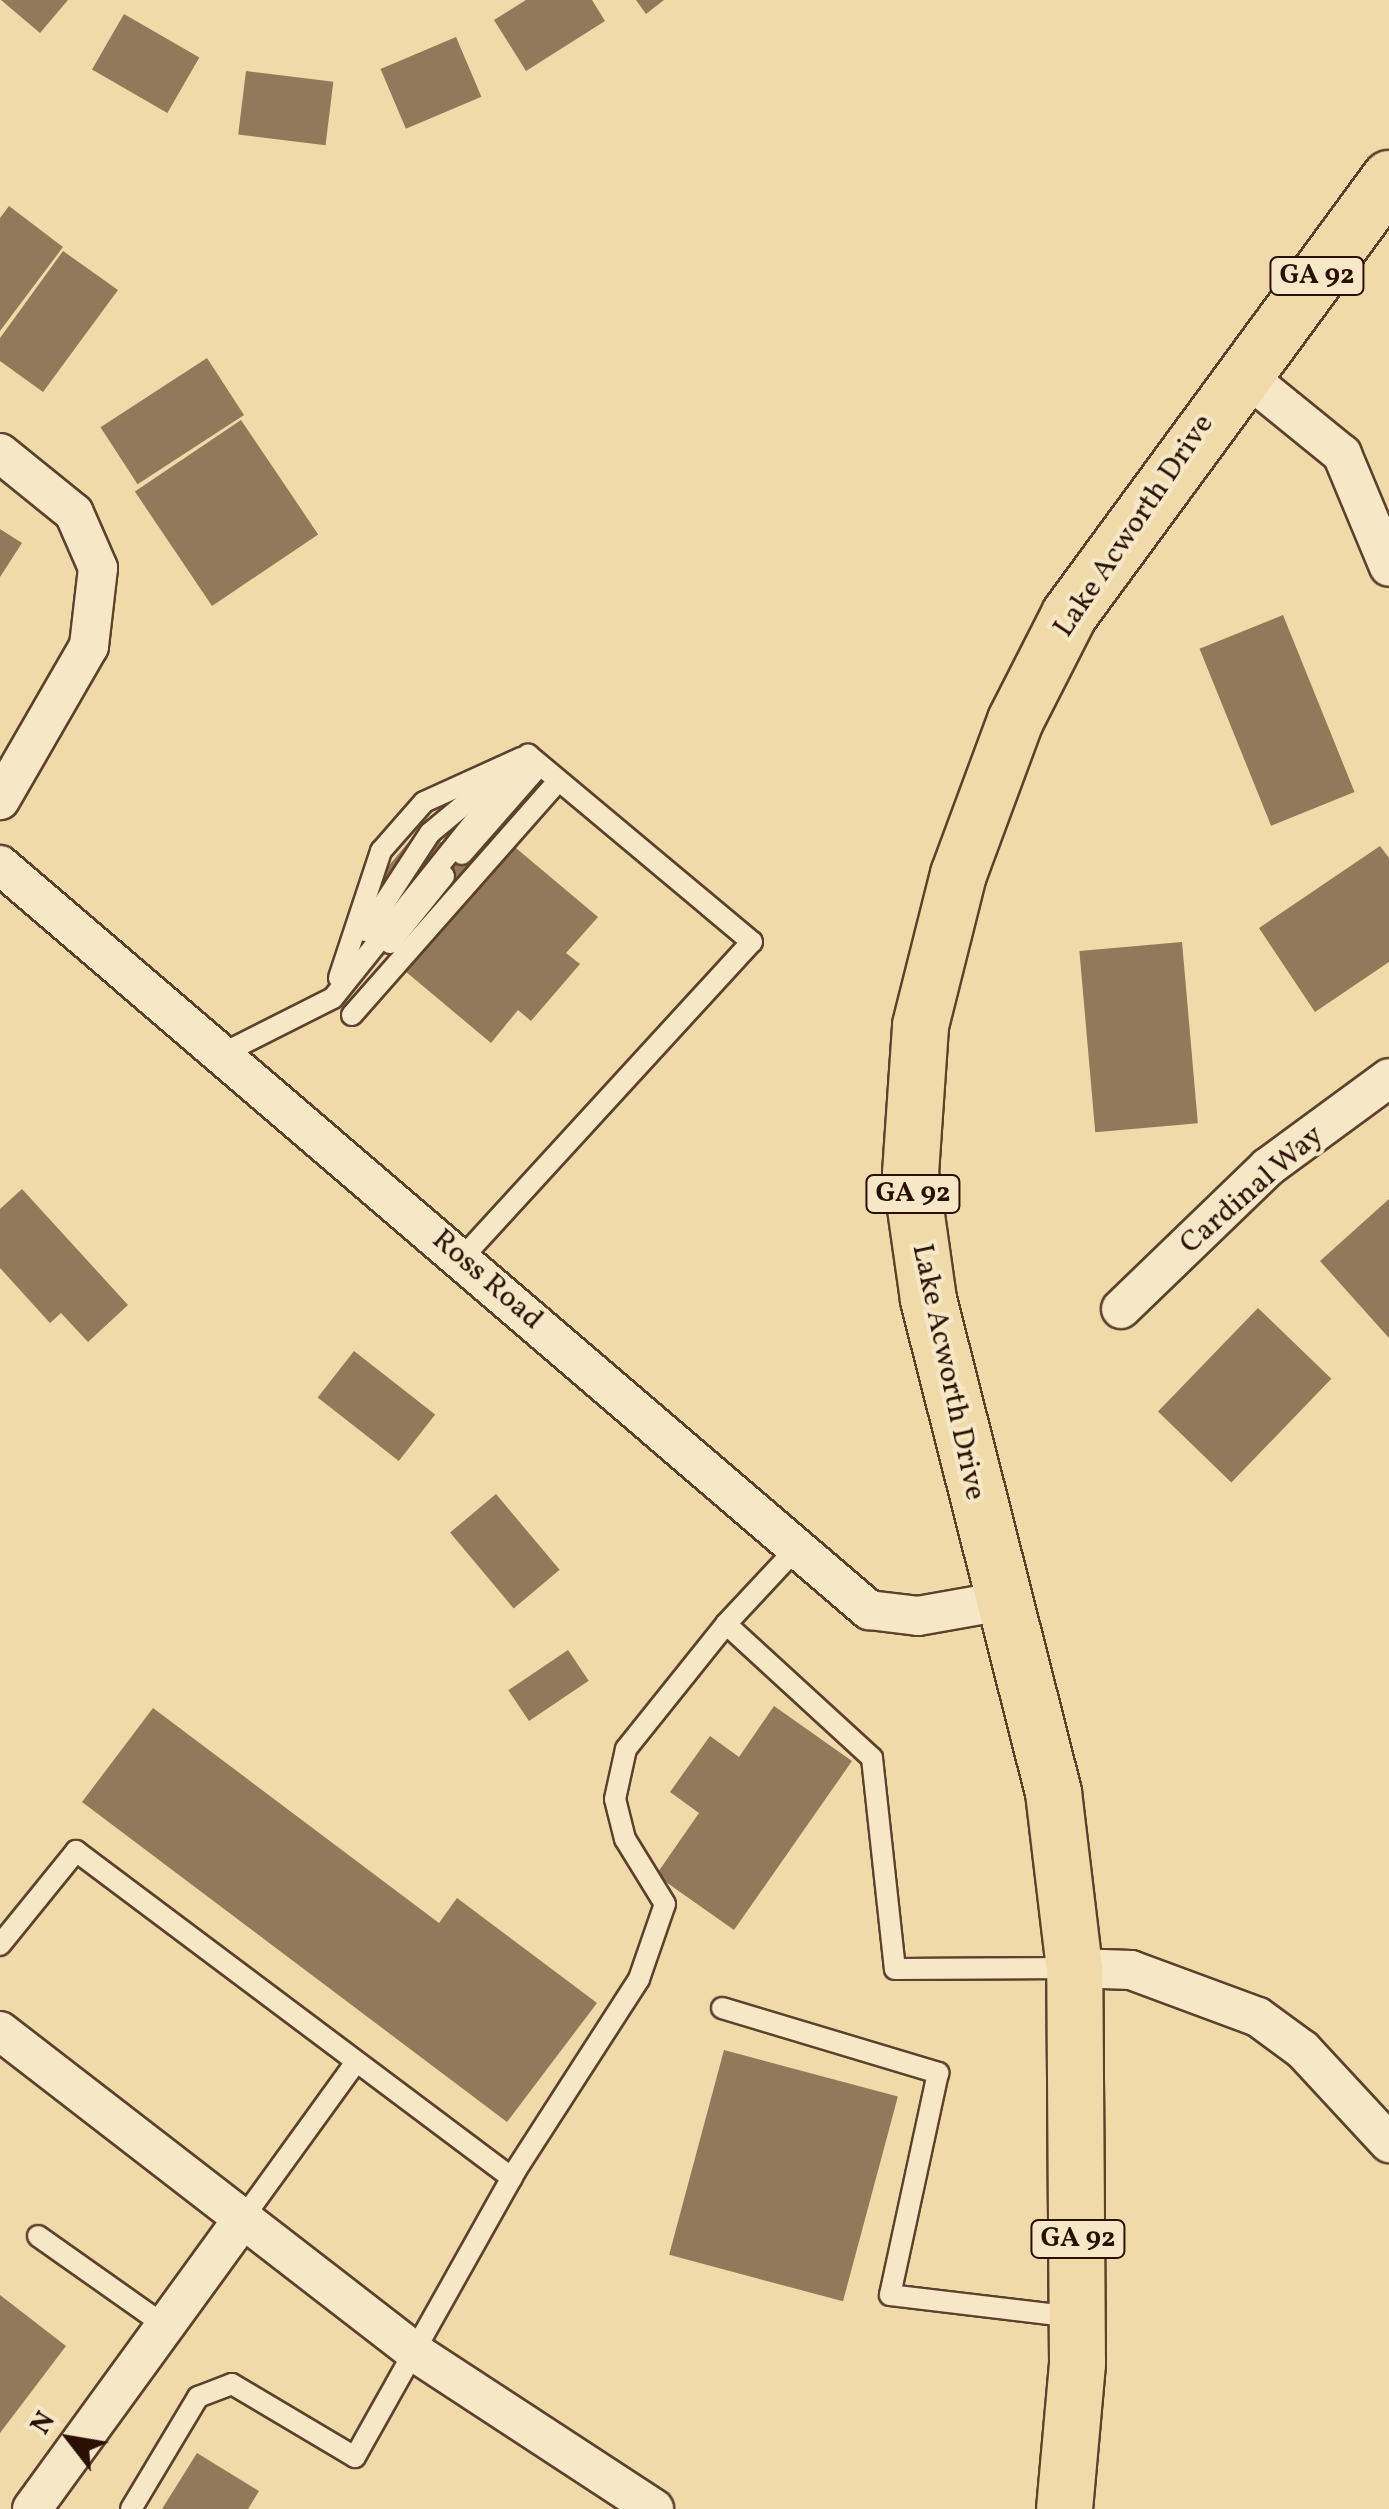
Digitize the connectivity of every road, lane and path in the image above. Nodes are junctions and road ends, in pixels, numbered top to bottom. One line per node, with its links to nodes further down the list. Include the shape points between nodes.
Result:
1 (1389, 178): 2 (main road, Lake Acworth Drive / GA 92)
2 (1240, 372): 4 (street, via 1342,454); 15 (main road, Lake Acworth Drive / GA 92, via 1069,614 1015,720 958,874 920,1025 910,1173 964,1468)
3 (0, 452): 7 (street, via 74,513 98,568 89,646)
4 (1389, 568)
5 (534, 760): 6 (lane); 9 (lane); 9 (lane, via 424,802 381,851)
6 (558, 781): 9 (lane); 12 (lane, via 752,942)
7 (0, 800)
8 (0, 865): 10 (street, Ross Road)
9 (342, 1006): 10 (lane)
10 (224, 1052): 12 (street, Ross Road)
11 (1389, 1078): 13 (street, Cardinal Way, via 1268,1168)
12 (462, 1258): 14 (street, Ross Road)
13 (1120, 1310)
14 (795, 1550): 15 (street, Ross Road, via 869,1610 918,1616); 16 (lane)
15 (1003, 1601): 18 (main road, Lake Acworth Drive / GA 92, via 1053,1792)
16 (726, 1624): 18 (lane, via 872,1758 895,1969); 23 (lane, via 626,1749 615,1799 625,1839 665,1904 639,1979)
17 (0, 1944): 21 (lane, via 76,1851)
18 (1074, 1968): 22 (street, via 1132,1970 1258,2017 1303,2050); 26 (main road, Lake Acworth Drive / GA 92)
19 (722, 2008): 26 (lane, via 938,2073 890,2295)
20 (0, 2032): 24 (street)
21 (356, 2062): 23 (lane); 24 (lane)
22 (1389, 2144)
23 (512, 2178): 28 (lane)
24 (240, 2221): 27 (street); 28 (street)
25 (38, 2236): 27 (lane)
26 (1077, 2317): 32 (main road, Lake Acworth Drive / GA 92)
27 (167, 2328): 30 (street)
28 (419, 2355): 29 (street); 31 (lane, via 355,2457 256,2392 232,2384 198,2397)
29 (635, 2504)
30 (32, 2509)
31 (131, 2509)
32 (1064, 2509)

